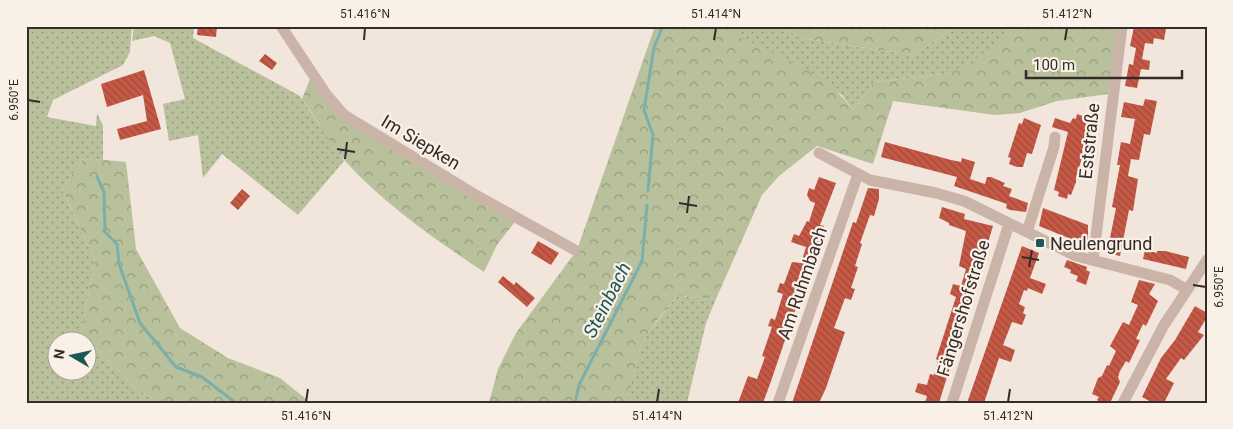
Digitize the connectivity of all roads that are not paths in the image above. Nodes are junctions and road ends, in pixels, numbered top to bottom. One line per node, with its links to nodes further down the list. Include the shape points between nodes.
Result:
1 (281, 26): 8 (street, Im Siepken, via 326,94 344,115 474,194)
2 (1122, 26): 9 (street, Eststraße)
3 (1055, 137): 7 (street)
4 (819, 152): 5 (street)
5 (858, 174): 6 (street, via 870,180 950,197 977,206); 12 (street, Am Ruhmbach)
6 (1009, 224): 7 (street); 13 (street, Fängershofstraße)
7 (1027, 232): 9 (street, via 1060,249)
8 (575, 250)
9 (1093, 260): 11 (street, via 1170,280)
10 (1207, 260): 11 (street)
11 (1186, 289): 14 (street)
12 (778, 403)
13 (952, 403)
14 (1123, 403)

